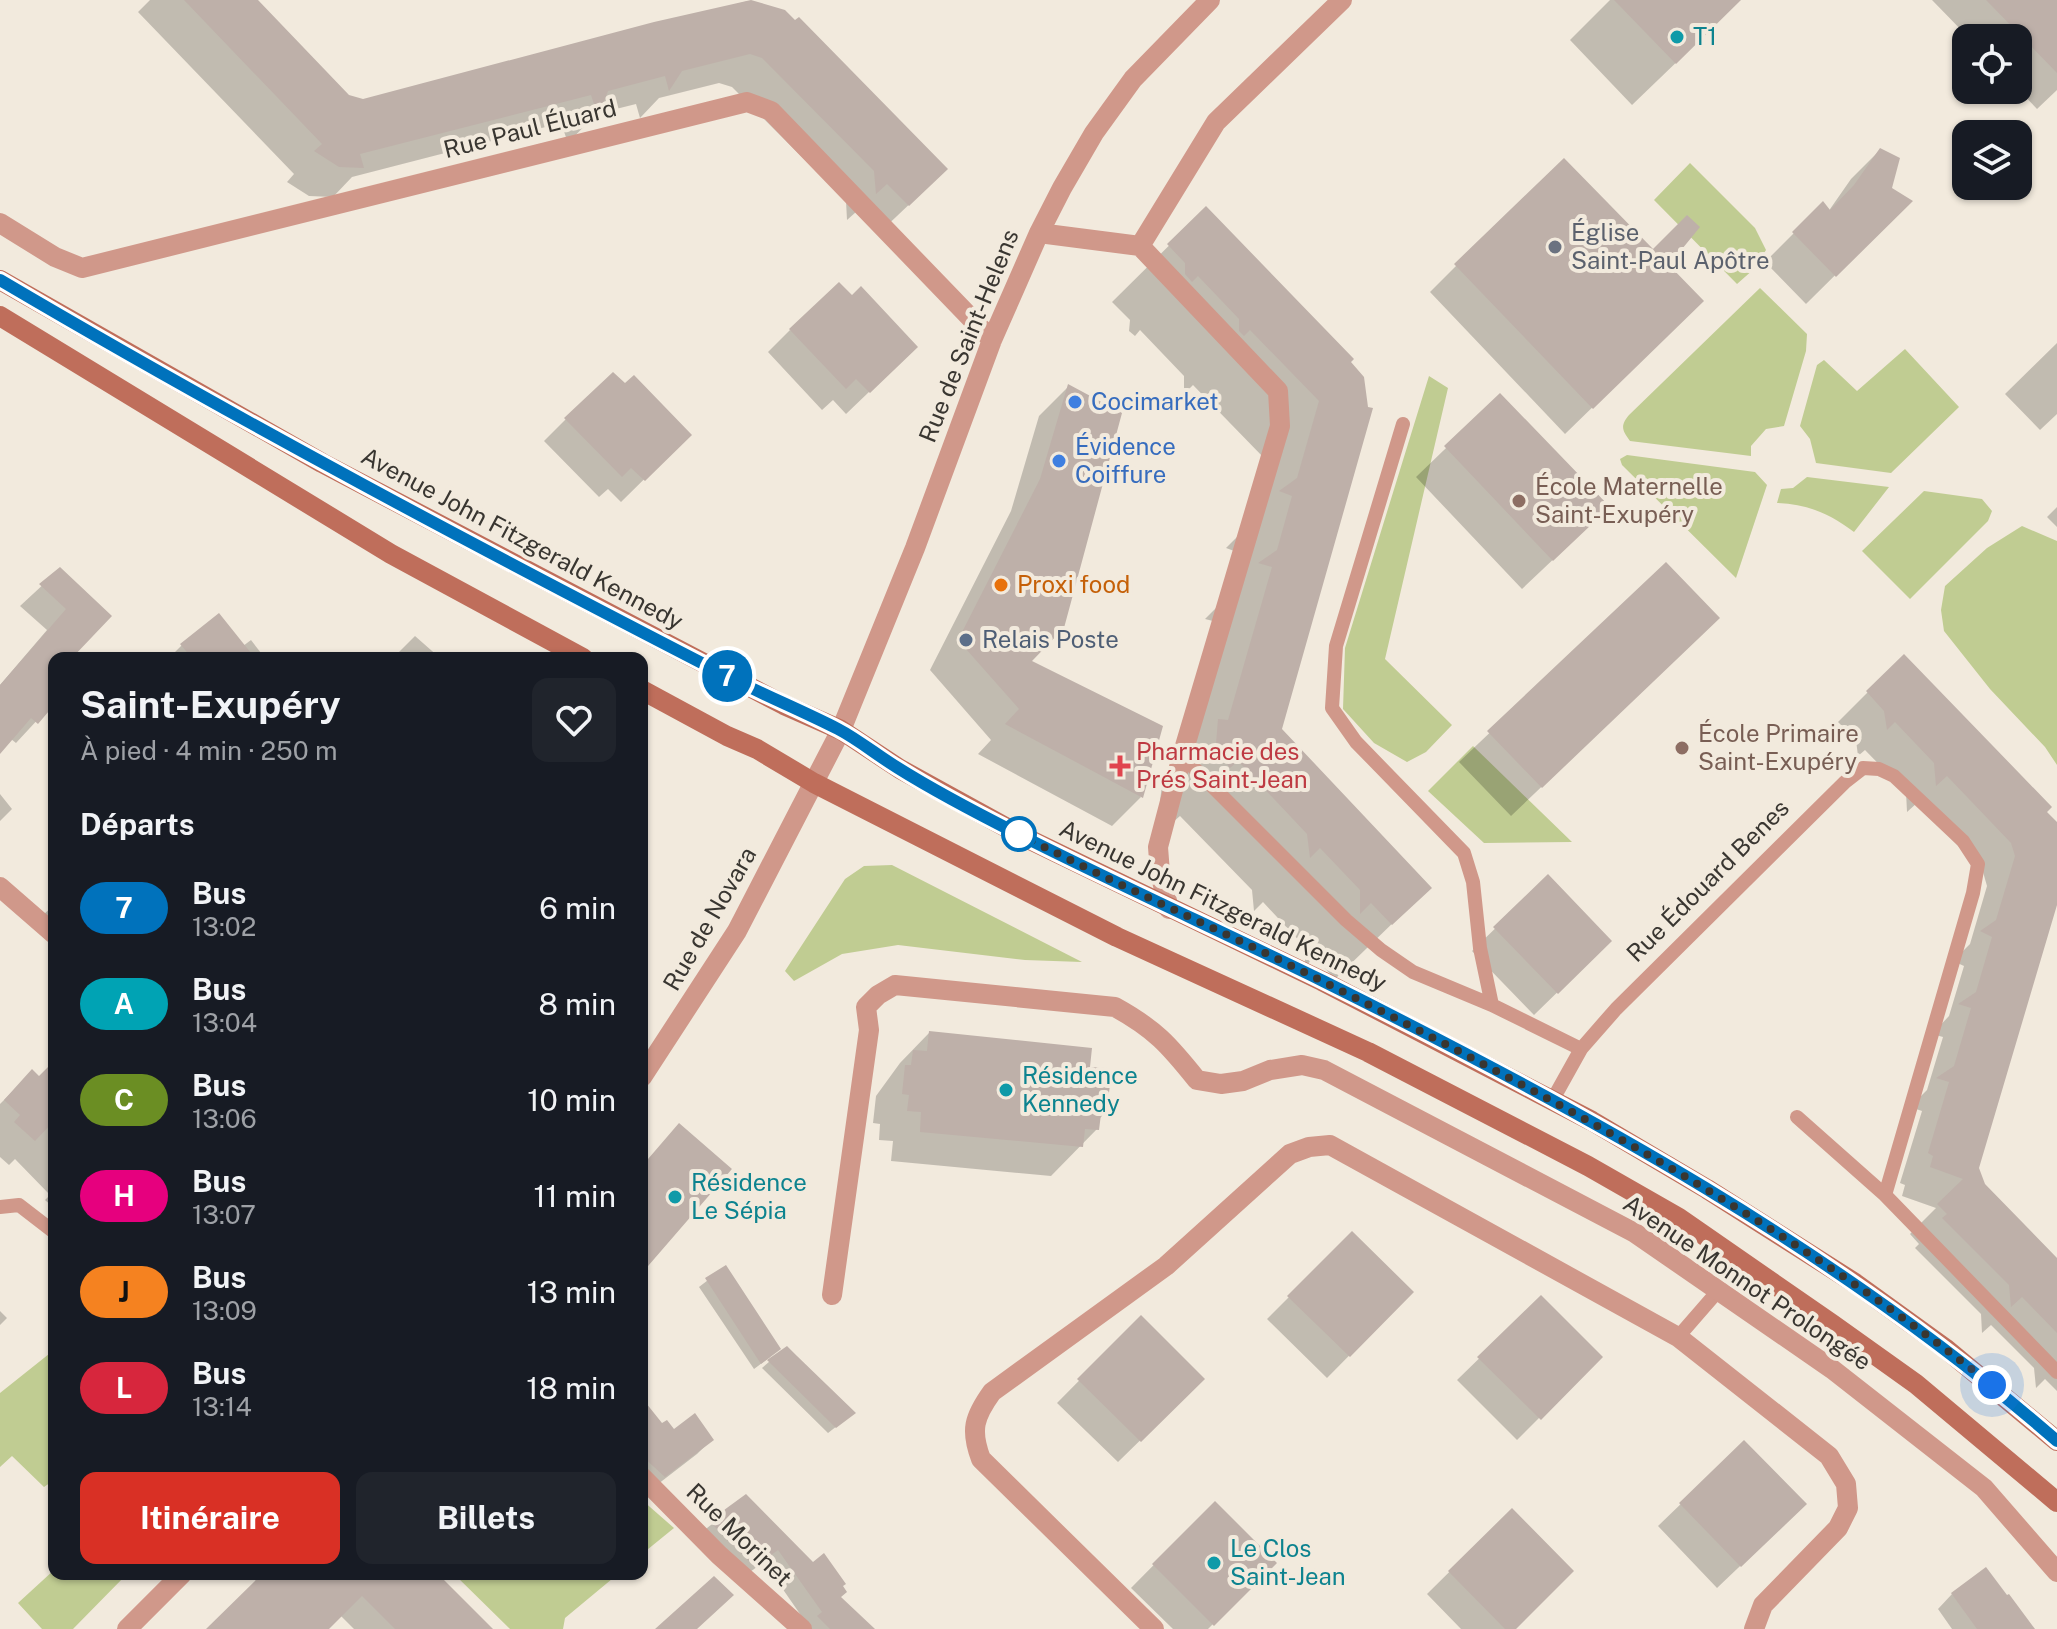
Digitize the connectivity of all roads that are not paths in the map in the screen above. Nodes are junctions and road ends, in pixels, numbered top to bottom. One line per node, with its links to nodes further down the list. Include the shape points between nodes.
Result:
1 (1210, 0): 4 (street, Rue de Saint-Helens, via 1133,79 1094,133)
2 (1342, 0): 5 (street, via 1216,122)
3 (0, 223): 8 (street, Rue Paul Éluard, via 82,268 747,102 771,111)
4 (1039, 233): 5 (street); 8 (street, Rue de Saint-Helens)
5 (1140, 246): 13 (street, via 1278,391 1280,426)
6 (0, 280): 12 (main road, Avenue John Fitzgerald Kennedy, via 362,485)
7 (0, 316): 10 (main road, via 391,554)
8 (992, 340): 12 (street, Rue de Saint-Helens)
9 (1403, 424): 18 (lane, via 1336,646 1332,708 1356,742 1464,853)
10 (572, 652)
11 (648, 693): 14 (main road)
12 (841, 730): 14 (street, Rue de Saint-Helens); 16 (main road, Avenue John Fitzgerald Kennedy, via 1022,836)
13 (1182, 756): 16 (street, via 1158,847); 18 (lane, via 1381,950 1413,972)
14 (814, 783): 20 (street, Rue de Novara, via 737,931); 32 (main road, via 1117,937 1368,1052 1666,1211 1916,1384)
15 (0, 887): 17 (street)
16 (1169, 909): 21 (main road, Avenue John Fitzgerald Kennedy, via 1322,981)
17 (48, 929)
18 (1492, 1005): 19 (lane)
19 (1581, 1049): 21 (lane, Rue Édouard Benes); 23 (lane, Rue Édouard Benes, via 1845,782 1863,768 1894,776 1963,841 1978,864)
20 (648, 1068)
21 (1552, 1101): 30 (main road, Avenue John Fitzgerald Kennedy, via 1707,1189 1855,1283 1945,1348)
22 (1797, 1117): 23 (lane)
23 (1885, 1195): 29 (lane)
24 (0, 1207): 25 (lane, via 19,1205)
25 (48, 1227)
26 (1718, 1291): 27 (street, Avenue Monnot Prolongée, via 1635,1233 1324,1070 1302,1065 1243,1081 1197,1080 1170,1046 1115,1007 895,985 866,1007 869,1030); 28 (lane); 33 (street, Avenue Monnot Prolongée, via 1832,1369 1984,1488)
27 (832, 1295)
28 (1678, 1337): 37 (street, via 1330,1145 1290,1154 1166,1266 992,1392 978,1410 973,1437 981,1459); 38 (street, via 1829,1456 1846,1484 1848,1508 1838,1528 1763,1605)
29 (2057, 1372)
30 (2057, 1441)
31 (648, 1483): 36 (street, Rue Morinet)
32 (2057, 1502)
33 (2057, 1572)
34 (176, 1580): 35 (street)
35 (127, 1629)
36 (802, 1629)
37 (1154, 1629)
38 (1754, 1629)

